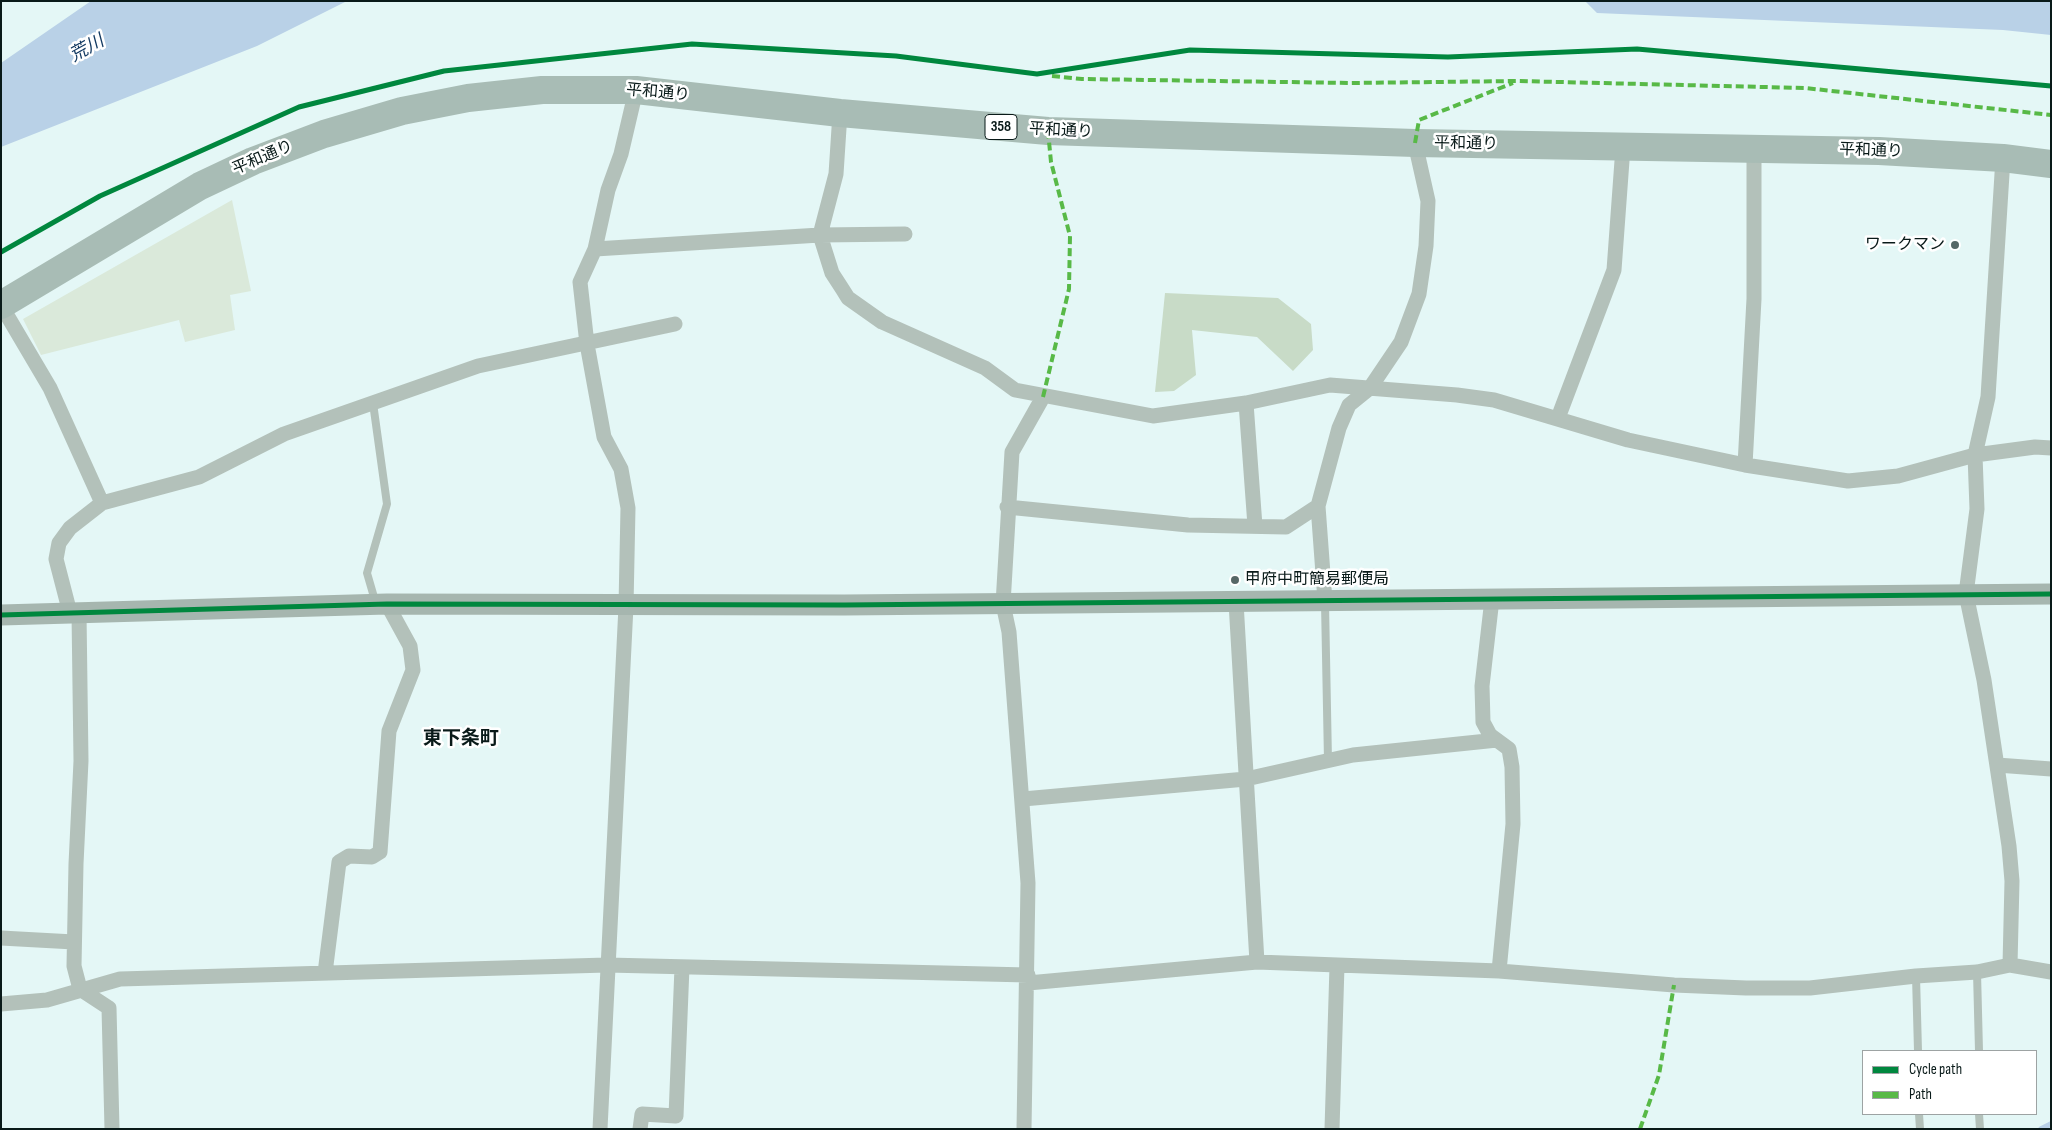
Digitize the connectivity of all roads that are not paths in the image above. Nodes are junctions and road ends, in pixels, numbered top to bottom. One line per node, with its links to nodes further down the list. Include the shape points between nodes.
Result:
1 (636, 90): 2 (highway, 平和通り / 358); 10 (street); 11 (highway, 平和通り / 358, via 542,90 468,98 402,111 324,134 200,186)
2 (840, 113): 3 (highway, 平和通り / 358, via 1048,131); 9 (street, via 836,174)
3 (1414, 144): 4 (highway, 平和通り / 358); 14 (street, via 1428,201 1419,294 1401,342)
4 (1623, 147): 5 (highway, 平和通り / 358); 18 (street, via 1614,270)
5 (1754, 150): 6 (highway, 平和通り / 358, via 1879,151); 21 (street, via 1754,299)
6 (2003, 158): 7 (highway, 平和通り / 358); 20 (street, via 1988,397)
7 (2051, 164)
8 (905, 234): 9 (street)
9 (820, 235): 10 (street); 15 (street, via 832,274 848,298 882,322 985,368 1015,390)
10 (595, 249): 13 (street, via 580,282)
11 (1, 305): 22 (street, via 50,388)
12 (675, 324): 13 (street)
13 (587, 344): 16 (street, via 478,366); 33 (street, via 604,436 621,469 628,508)
14 (1370, 388): 17 (street, via 1330,385); 18 (street, via 1494,400); 23 (street, via 1349,405)
15 (1043, 397): 17 (street, via 1153,416); 24 (street, via 1012,452)
16 (372, 403): 22 (street, via 284,434 199,477); 31 (lane, via 387,504 367,573)
17 (1246, 403): 25 (street)
18 (1558, 418): 21 (street, via 1628,440)
19 (2051, 448): 20 (street)
20 (1975, 455): 21 (street, via 1898,476 1848,481); 26 (street, via 1977,509)
21 (1746, 465)
22 (102, 503): 34 (street, via 70,528 59,543 56,559)
23 (1318, 506): 25 (street, via 1286,527); 29 (street)
24 (1008, 507): 25 (street, via 1188,525); 32 (street)
25 (1255, 526)
26 (1966, 594): 27 (street); 28 (street); 38 (street)
27 (2051, 594)
28 (1492, 599): 29 (street); 36 (street, via 1482,686 1483,722)
29 (1324, 601): 30 (street); 37 (lane)
30 (1236, 602): 32 (street); 40 (street)
31 (382, 604): 33 (street); 34 (street); 52 (street, via 410,646 413,670 389,731 380,852 372,857 349,856 339,862)
32 (1003, 604): 33 (street); 41 (street, via 1009,632)
33 (626, 606): 45 (street)
34 (74, 613): 35 (street); 43 (street, via 81,761)
35 (1, 614)
36 (1497, 740): 37 (street, via 1353,755); 49 (street, via 1509,750 1513,824)
37 (1328, 761): 40 (street)
38 (1998, 765): 39 (street); 46 (street, via 2012,881)
39 (2051, 769)
40 (1246, 779): 41 (street); 44 (street)
41 (1023, 799): 54 (street, via 1028,882)
42 (1, 938): 43 (street)
43 (74, 942): 55 (street, via 74,966)
44 (1257, 962): 47 (street); 54 (street)
45 (607, 965): 48 (street); 52 (street); 62 (street)
46 (2010, 965): 50 (street); 51 (street)
47 (1337, 966): 49 (street); 65 (street)
48 (682, 967): 54 (street); 63 (street, via 676,1116 642,1114)
49 (1500, 970): 53 (street, via 1746,988 1810,988)
50 (1978, 972): 53 (street); 58 (lane)
51 (2051, 972)
52 (325, 973): 55 (street, via 120,979)
53 (1916, 976): 57 (lane)
54 (1028, 979): 64 (street)
55 (80, 989): 56 (street, via 47,1000); 61 (street, via 109,1008)
56 (1, 1004)
57 (1918, 1050)
58 (1978, 1050)
59 (1919, 1115): 66 (lane)
60 (1979, 1115): 67 (lane)
61 (112, 1129)
62 (600, 1129)
63 (640, 1129)
64 (1024, 1129)
65 (1332, 1129)
66 (1920, 1129)
67 (1980, 1129)

